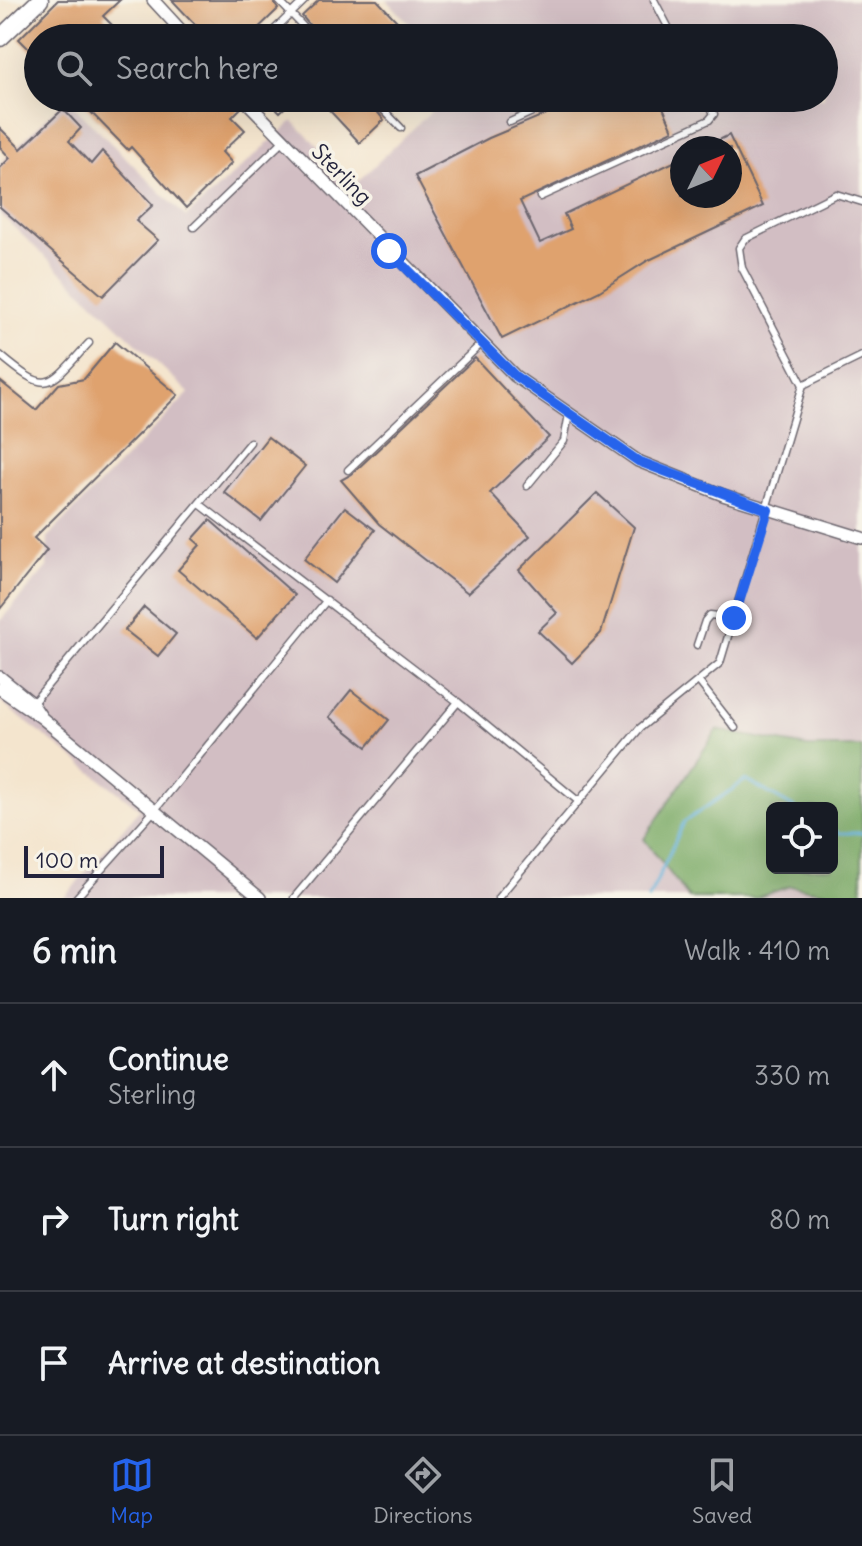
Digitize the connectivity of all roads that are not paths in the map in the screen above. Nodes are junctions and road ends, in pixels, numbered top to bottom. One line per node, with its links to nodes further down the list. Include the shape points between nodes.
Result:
1 (39, 0): 11 (main road)
2 (153, 0): 7 (street)
3 (278, 0): 6 (lane)
4 (305, 0): 6 (lane)
5 (654, 0): 10 (lane)
6 (291, 14): 8 (lane); 9 (lane)
7 (175, 24)
8 (281, 24)
9 (301, 24)
10 (667, 24)
11 (0, 38)
12 (256, 112): 18 (street, Sterling)
13 (386, 112): 17 (lane)
14 (532, 112): 16 (lane)
15 (713, 112): 19 (lane, via 709,120)
16 (510, 122)
17 (401, 128)
18 (283, 141): 21 (lane); 23 (street, Sterling)
19 (540, 197)
20 (862, 202): 26 (lane, via 836,194 745,239 739,248 742,268)
21 (194, 227)
22 (89, 343): 24 (lane, via 47,383 27,378)
23 (482, 343): 27 (street, Sterling, via 515,376); 29 (lane)
24 (0, 355)
25 (862, 356): 26 (lane)
26 (803, 385): 32 (lane)
27 (569, 414): 30 (lane, via 564,441); 32 (street, Sterling, via 638,461)
28 (250, 442): 31 (lane)
29 (348, 470)
30 (527, 486)
31 (201, 505): 34 (lane); 41 (lane)
32 (768, 510): 33 (street, Sterling); 35 (lane)
33 (862, 538)
34 (327, 600): 40 (lane); 44 (lane)
35 (734, 618): 36 (lane, via 710,615); 38 (lane, via 720,663)
36 (697, 645)
37 (0, 677): 41 (street)
38 (699, 682): 42 (lane); 43 (lane, via 640,728)
39 (0, 689): 41 (street)
40 (458, 702): 43 (lane); 47 (lane)
41 (30, 707): 44 (street)
42 (735, 728)
43 (578, 801): 48 (lane)
44 (154, 811): 45 (lane); 46 (street)
45 (76, 898)
46 (260, 898)
47 (294, 898)
48 (498, 898)

